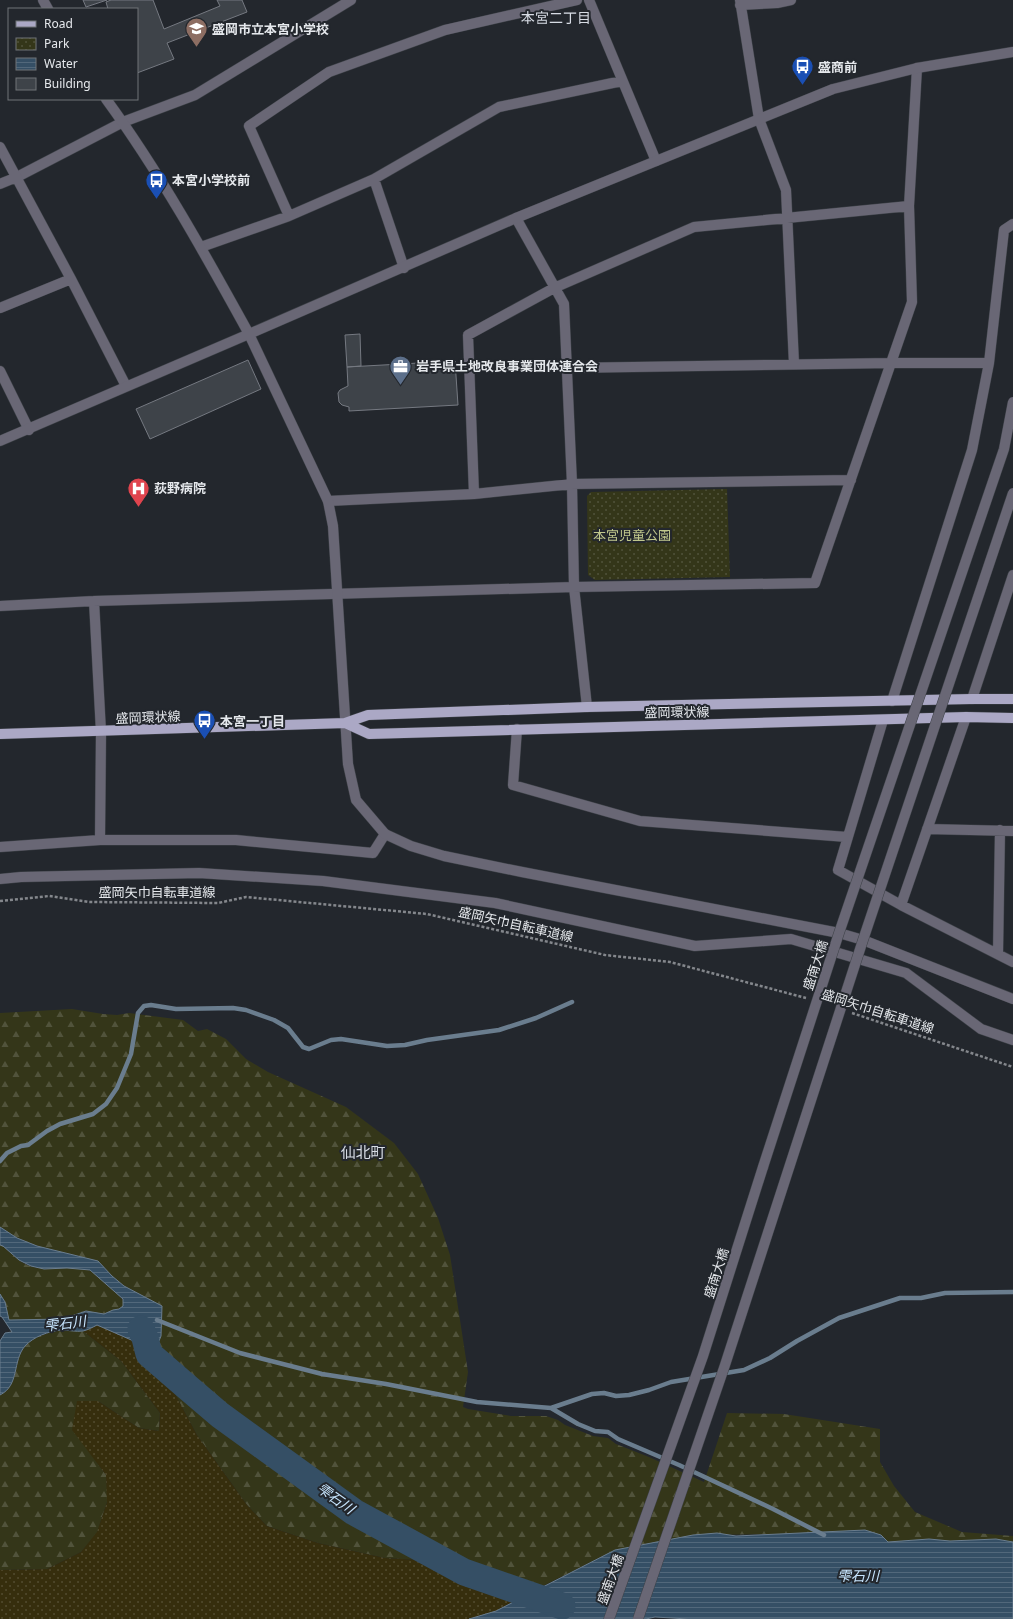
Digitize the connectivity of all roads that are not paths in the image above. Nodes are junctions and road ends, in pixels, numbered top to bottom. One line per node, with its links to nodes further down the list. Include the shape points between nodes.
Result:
1 (351, 0): 11 (street, via 195,95)
2 (577, 0): 18 (street, via 445,30 329,72 249,126)
3 (588, 0): 8 (street)
4 (791, 0): 5 (street, via 777,3)
5 (740, 2): 10 (street)
6 (1013, 52): 7 (street)
7 (917, 68): 10 (street, via 833,89); 17 (street)
8 (622, 82): 13 (street); 15 (street, via 499,107)
9 (107, 100): 11 (street)
10 (759, 119): 13 (street); 20 (street, via 786,190)
11 (123, 122): 14 (street); 22 (street)
12 (0, 147): 14 (street)
13 (656, 161): 19 (street)
14 (17, 177): 16 (street); 24 (street)
15 (374, 179): 18 (street); 23 (street)
16 (0, 184)
17 (909, 206): 20 (street); 28 (street, via 912,302)
18 (289, 216): 22 (street)
19 (516, 218): 23 (street); 25 (street)
20 (788, 218): 25 (street, via 694,227); 30 (street)
21 (1013, 224): 29 (street, via 1004,230)
22 (201, 247): 27 (street)
23 (404, 268): 27 (street)
24 (71, 279): 26 (street); 33 (street)
25 (554, 288): 31 (street, via 564,304); 40 (street, via 468,335)
26 (0, 308)
27 (249, 334): 33 (street); 41 (street)
28 (891, 363): 29 (street); 30 (street); 37 (street)
29 (989, 363): 49 (street, via 972,450)
30 (794, 364): 31 (street)
31 (567, 368): 38 (street)
32 (0, 371): 35 (street)
33 (126, 386): 35 (street)
34 (1013, 402): 67 (street, 盛南大橋, bridge, via 1004,449)
35 (29, 430): 36 (street)
36 (0, 441)
37 (851, 480): 38 (street); 43 (street, via 815,583)
38 (572, 484): 40 (street); 43 (street)
39 (1013, 493): 68 (street, bridge)
40 (474, 494): 41 (street)
41 (328, 501): 44 (street, via 334,526)
42 (1013, 575): 47 (street)
43 (574, 587): 44 (street); 50 (street)
44 (337, 594): 45 (street); 54 (street)
45 (94, 601): 46 (street); 56 (street)
46 (0, 606)
47 (972, 699): 48 (main road, 盛岡環状線); 49 (main road, 盛岡環状線)
48 (1013, 699)
49 (892, 701): 50 (main road, 盛岡環状線)
50 (587, 708): 54 (main road, 盛岡環状線, via 368,715)
51 (966, 717): 52 (main road, 盛岡環状線); 53 (main road, 盛岡環状線); 58 (street)
52 (1013, 718)
53 (883, 720): 55 (main road, 盛岡環状線); 62 (street)
54 (345, 723): 55 (main road, 盛岡環状線, via 369,734); 56 (main road, 盛岡環状線); 61 (street, via 348,764 356,800)
55 (517, 729): 62 (street, via 514,785 640,821)
56 (101, 732): 57 (main road, 盛岡環状線); 63 (street)
57 (0, 734)
58 (927, 828): 59 (street); 66 (street)
59 (1000, 830): 60 (street); 69 (street)
60 (1013, 831)
61 (385, 834): 63 (street, via 373,853 236,840); 67 (street, via 411,846 444,856)
62 (847, 837): 66 (street, via 838,870)
63 (100, 840): 64 (street)
64 (0, 846)
65 (0, 879): 72 (street, via 199,873 323,881 495,903 695,946 791,939 906,973 981,1028)
66 (901, 905): 69 (street)
67 (839, 933): 68 (street); 73 (street, 盛南大橋, bridge, via 702,1356)
68 (863, 940): 71 (street); 74 (street, bridge, via 728,1357)
69 (998, 954): 70 (street)
70 (1013, 962)
71 (1013, 999)
72 (1013, 1040)
73 (609, 1619)
74 (638, 1619)

